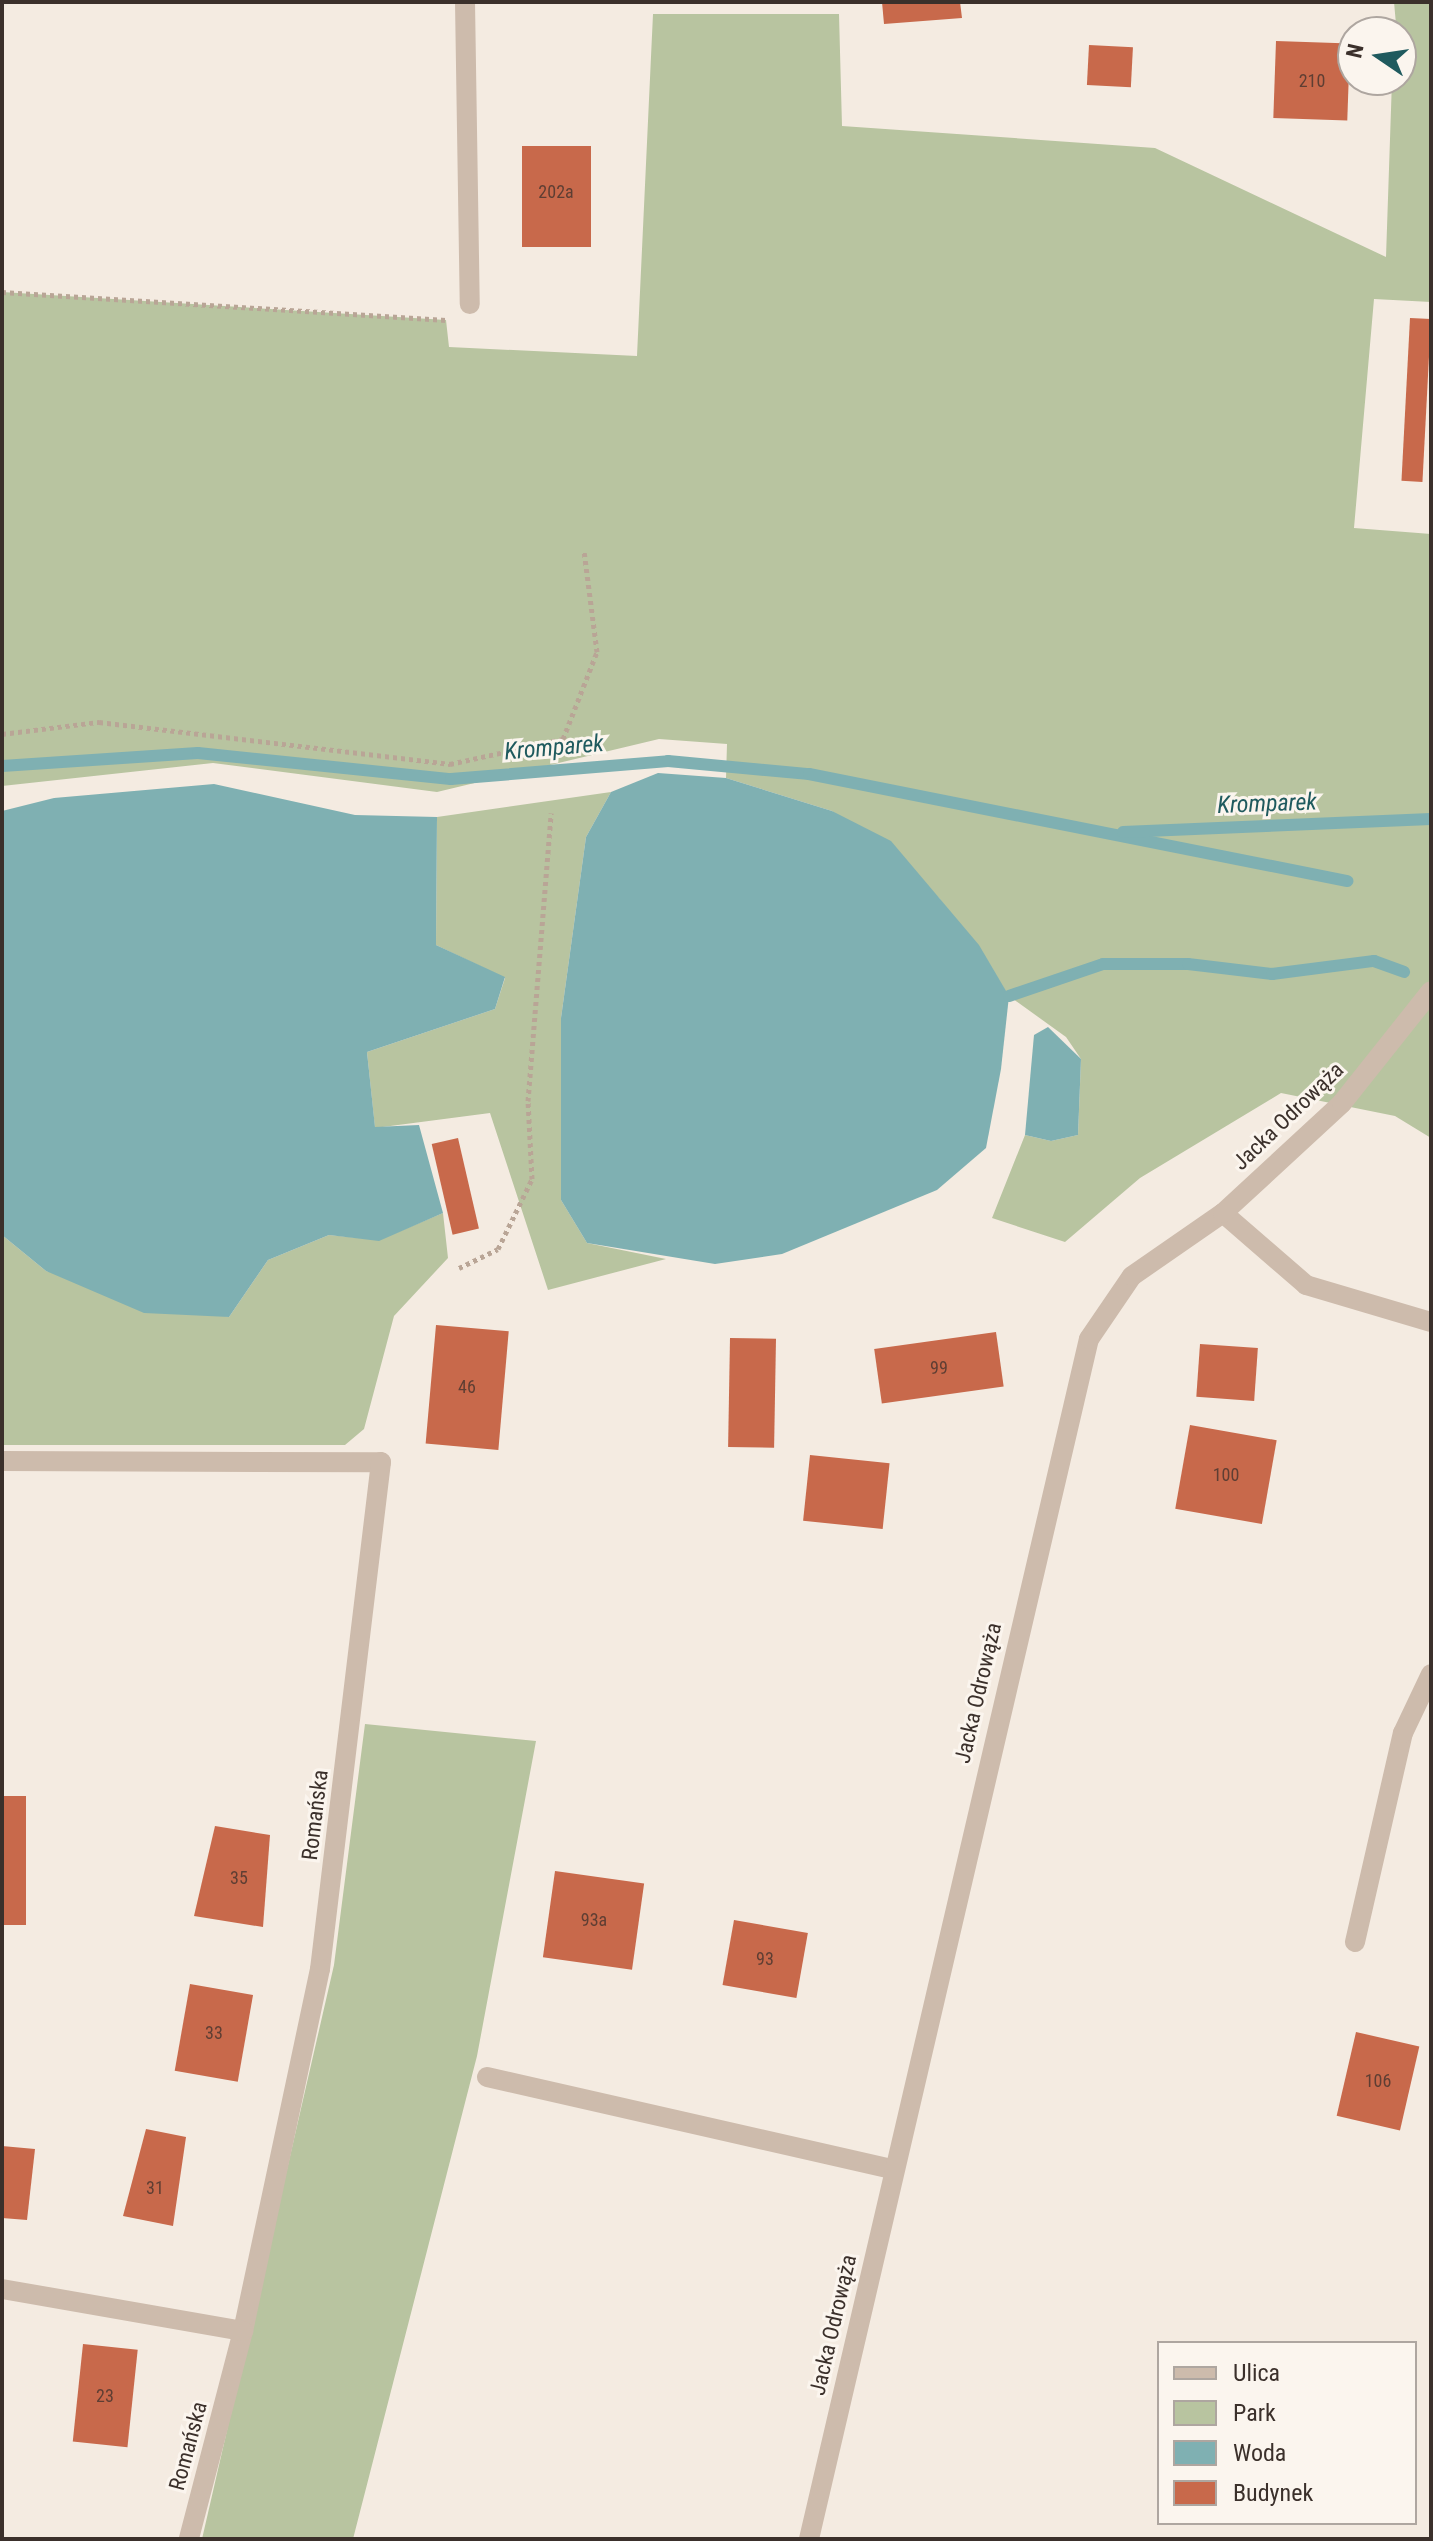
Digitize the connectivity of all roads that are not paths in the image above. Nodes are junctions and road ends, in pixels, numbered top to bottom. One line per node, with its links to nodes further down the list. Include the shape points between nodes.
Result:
1 (465, 2): 2 (street)
2 (470, 304)
3 (1431, 991): 4 (street, Jacka Odrowąża, via 1342,1103)
4 (1223, 1213): 5 (street, via 1306,1285); 10 (street, Jacka Odrowąża, via 1132,1276 1089,1339)
5 (1431, 1322)
6 (2, 1461): 12 (street, Romańska, via 381,1462 320,1969)
7 (1431, 1674): 8 (street, via 1403,1733)
8 (1355, 1942)
9 (487, 2077): 10 (street)
10 (893, 2169): 14 (street, Jacka Odrowąża)
11 (2, 2289): 12 (street)
12 (243, 2331): 13 (street, Romańska)
13 (189, 2539)
14 (809, 2539)

